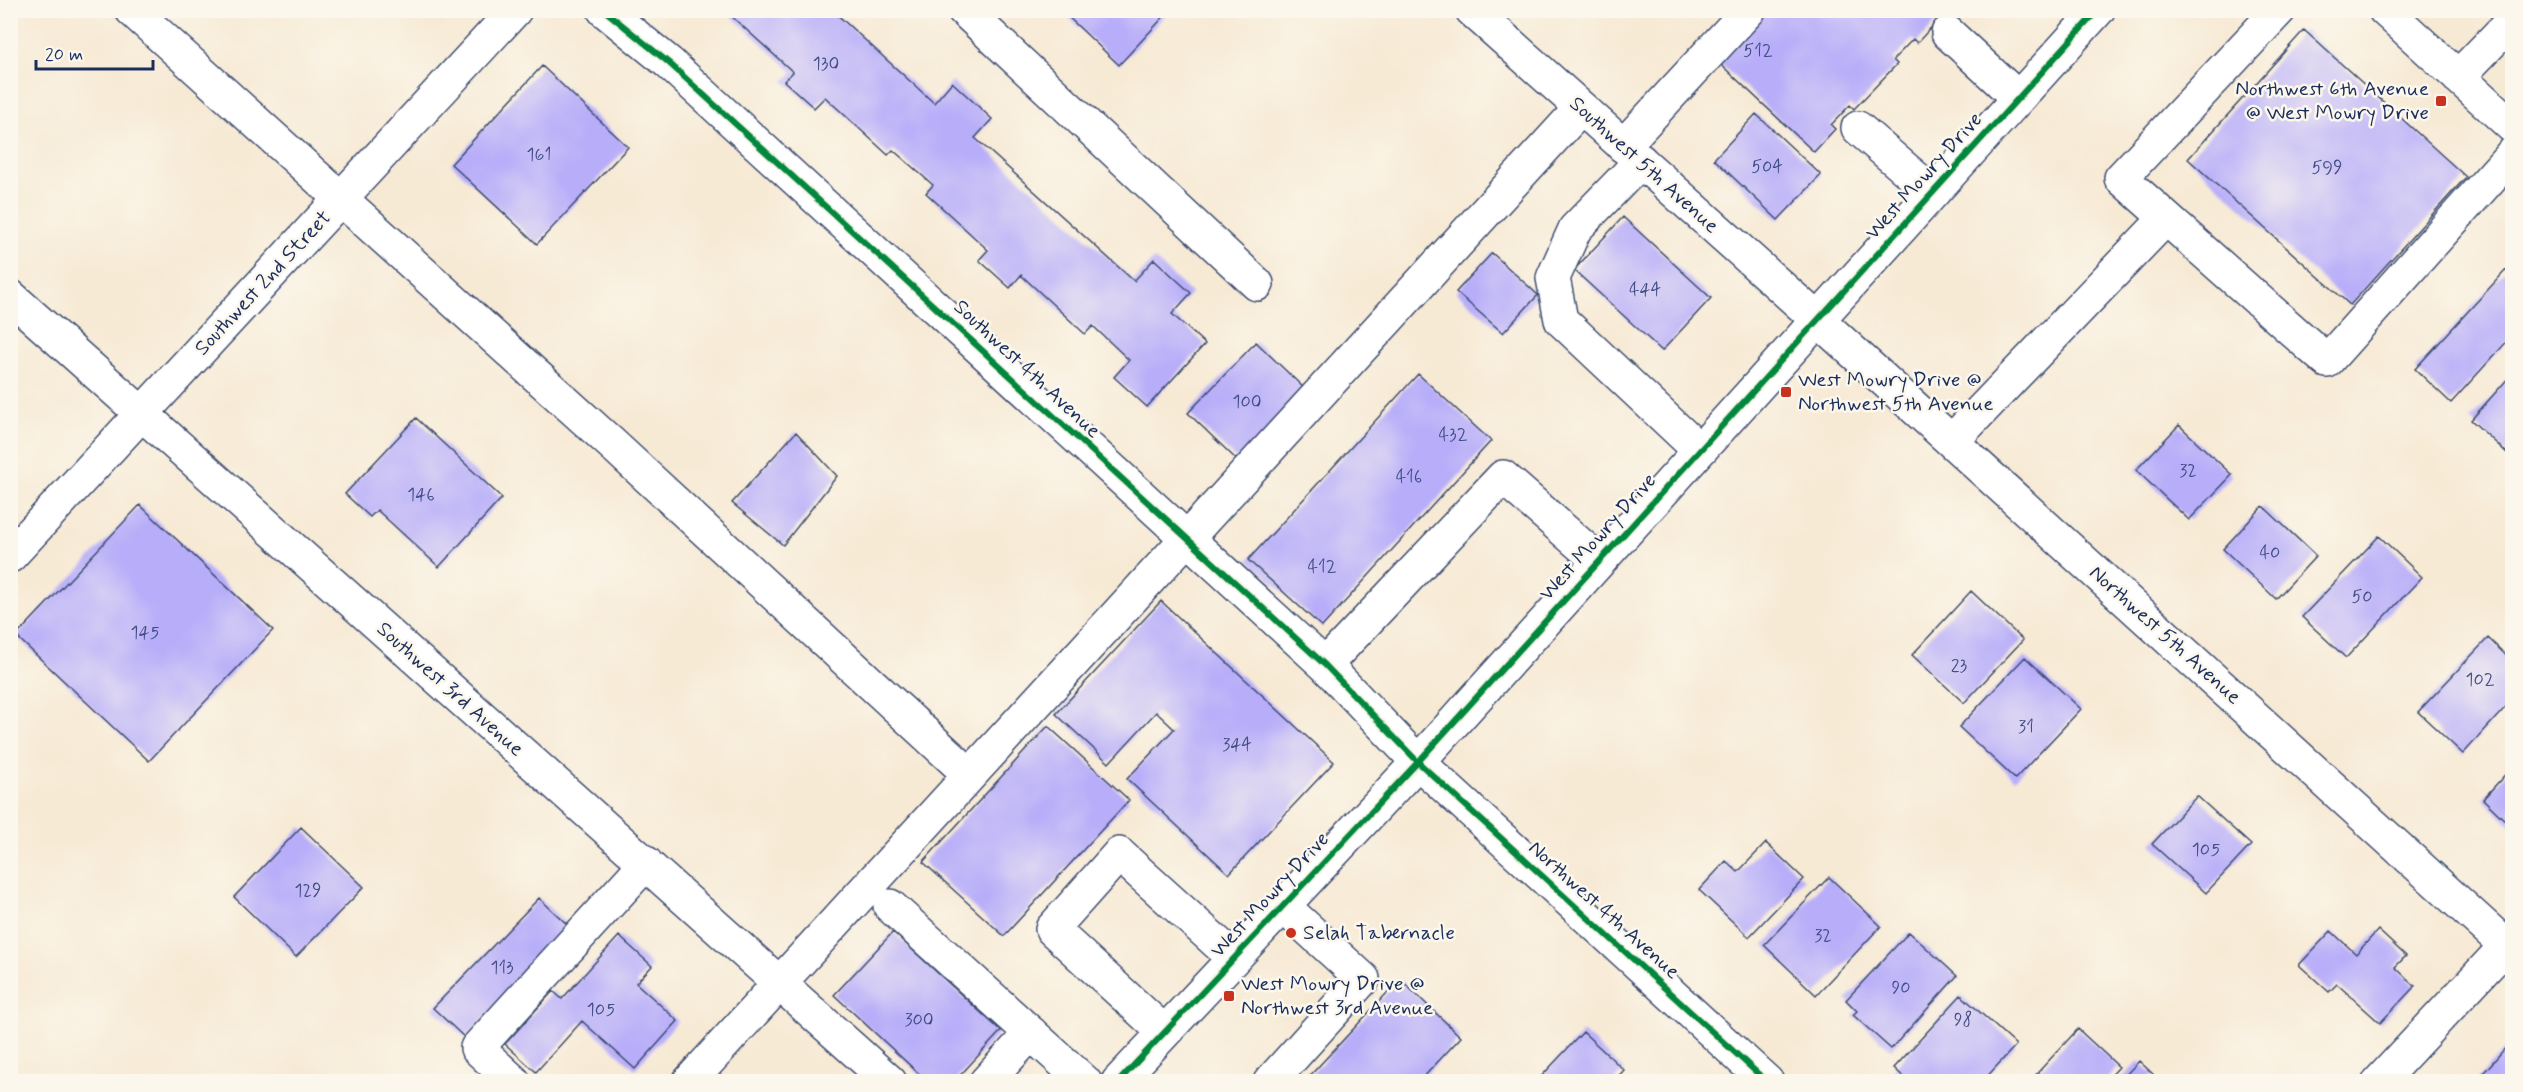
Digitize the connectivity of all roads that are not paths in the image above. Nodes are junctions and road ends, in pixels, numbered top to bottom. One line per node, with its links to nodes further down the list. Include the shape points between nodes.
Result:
1 (132, 10): 20 (street)
2 (515, 10): 20 (street, Southwest 2nd Street)
3 (604, 10): 28 (street, Southwest 4th Avenue, via 678,71)
4 (964, 10): 22 (street)
5 (1472, 10): 14 (street, Southwest 5th Avenue)
6 (1749, 10): 17 (street)
7 (2098, 10): 13 (street, West Mowry Drive)
8 (2279, 10): 21 (street, via 2121,178)
9 (2385, 10): 12 (street)
10 (2512, 21): 12 (street)
11 (1948, 33): 13 (street)
12 (2458, 76): 15 (street)
13 (2018, 98): 19 (street, West Mowry Drive)
14 (1581, 108): 17 (street, Southwest 5th Avenue); 28 (street)
15 (2512, 126)
16 (1858, 128): 19 (street)
17 (1632, 153): 24 (street, Southwest 5th Avenue); 27 (street, via 1575,230 1553,278 1561,320)
18 (2512, 154): 21 (street, via 2327,361)
19 (1932, 192): 24 (street, West Mowry Drive)
20 (340, 200): 25 (street, Southwest 2nd Street); 33 (street, via 621,452)
21 (2166, 218): 26 (street)
22 (1257, 284)
23 (10, 296): 25 (street, Southwest 3rd Avenue)
24 (1816, 319): 26 (street, Northwest 5th Avenue); 27 (street, West Mowry Drive)
25 (142, 414): 29 (street, Southwest 2nd Street); 34 (street, Southwest 3rd Avenue)
26 (1952, 441): 37 (street, Northwest 5th Avenue)
27 (1699, 450): 30 (street, West Mowry Drive)
28 (1187, 538): 31 (street, Southwest 4th Avenue); 33 (street)
29 (10, 556)
30 (1599, 561): 31 (street, via 1503,477); 32 (street, West Mowry Drive)
31 (1325, 665): 32 (street, Southwest 4th Avenue)
32 (1418, 762): 36 (street, West Mowry Drive); 49 (street, Northwest 4th Avenue)
33 (970, 775): 39 (street)
34 (646, 863): 39 (street, Southwest 3rd Avenue); 42 (street, via 477,1048)
35 (890, 906): 41 (street)
36 (1283, 906): 38 (street, West Mowry Drive); 48 (street, via 1364,979)
37 (2510, 948): 50 (street)
38 (1234, 958): 40 (street, West Mowry Drive); 40 (street, via 1119,854 1052,929)
39 (779, 983): 43 (street); 44 (street, Southwest 3rd Avenue)
40 (1164, 1032): 47 (street, West Mowry Drive)
41 (1031, 1033): 45 (street); 46 (street)
42 (514, 1082)
43 (689, 1082)
44 (890, 1082)
45 (986, 1082)
46 (1085, 1082)
47 (1118, 1082)
48 (1270, 1082)
49 (1767, 1082)
50 (2379, 1082)

